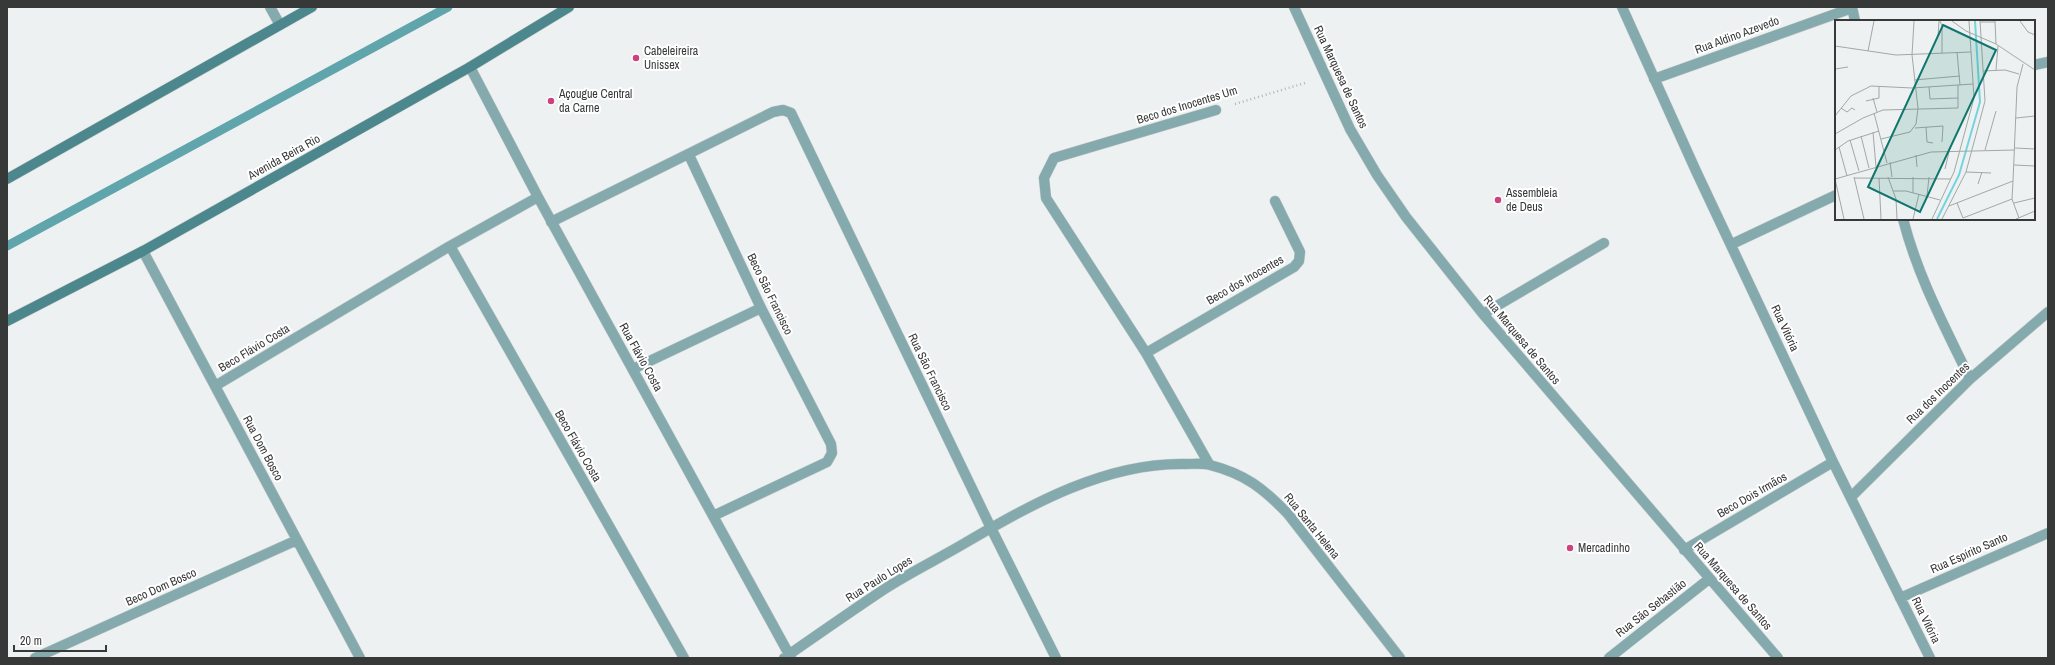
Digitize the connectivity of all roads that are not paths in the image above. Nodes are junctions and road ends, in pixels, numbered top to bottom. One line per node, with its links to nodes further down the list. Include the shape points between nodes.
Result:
1 (270, 7): 8 (street)
2 (312, 7): 8 (street)
3 (569, 7): 11 (street, Avenida Beira Rio)
4 (1294, 7): 27 (street, Rua Marquesa de Santos, via 1350,130 1377,175 1406,217)
5 (1622, 7): 12 (street, Rua Vitória)
6 (1852, 7): 7 (street); 12 (street, Rua Aldino Azevedo)
7 (1855, 20)
8 (280, 25): 15 (street)
9 (2048, 62): 10 (street)
10 (2035, 65)
11 (470, 67): 17 (street, Rua Flávio Costa); 24 (street, Avenida Beira Rio)
12 (1654, 79): 22 (street, Rua Vitória)
13 (1216, 110): 29 (street, Beco dos Inocentes Um, via 1054,158 1044,178 1046,198)
14 (689, 154): 20 (street); 25 (street, Beco São Francisco); 37 (street, Rua São Francisco, via 773,112 783,110 791,113)
15 (7, 179)
16 (1835, 195): 22 (street)
17 (538, 197): 20 (street, Rua Flávio Costa); 23 (street, Beco Flávio Costa)
18 (1275, 201): 29 (street, Beco dos Inocentes, via 1300,252 1299,261 1294,267)
19 (1903, 220): 31 (street, via 1924,284)
20 (552, 222): 30 (street, Rua Flávio Costa)
21 (1604, 243): 27 (street)
22 (1732, 244): 33 (street, Rua Vitória)
23 (450, 246): 32 (street, Beco Flávio Costa); 46 (street, Beco Flávio Costa)
24 (143, 251): 28 (street, Avenida Beira Rio); 32 (street, Rua Dom Bosco)
25 (761, 308): 30 (street); 36 (street, Beco São Francisco, via 831,444 832,453 827,462)
26 (2048, 312): 31 (street, Rua dos Inocentes)
27 (1483, 314): 40 (street, Rua Marquesa de Santos)
28 (7, 321)
29 (1146, 353): 34 (street)
30 (633, 369): 36 (street, Rua Flávio Costa)
31 (1970, 379): 35 (street, Rua dos Inocentes)
32 (215, 386): 39 (street, Rua Dom Bosco)
33 (1833, 462): 35 (street, Rua Vitória); 40 (street, Beco Dois Irmãos)
34 (1209, 464): 37 (street, Rua Santa Helena, via 1164,463 1120,471 1050,498); 48 (street, Rua Santa Helena, via 1244,477 1267,492 1288,514)
35 (1851, 497): 42 (street, Rua Vitória)
36 (713, 516): 43 (street, Rua Flávio Costa)
37 (991, 528): 43 (street, Rua Paulo Lopes, via 884,589); 47 (street, Rua São Francisco)
38 (2048, 533): 42 (street, Rua Espírito Santo)
39 (297, 540): 44 (street, Beco Dom Bosco); 45 (street, Rua Dom Bosco)
40 (1684, 550): 41 (street, Rua Marquesa de Santos)
41 (1709, 579): 49 (street, Rua São Sebastião); 50 (street, Rua Marquesa de Santos)
42 (1900, 598): 51 (street, Rua Vitória)
43 (788, 657)
44 (35, 658)
45 (360, 658)
46 (684, 658)
47 (1056, 658)
48 (1400, 658)
49 (1609, 658)
50 (1778, 658)
51 (1930, 658)

